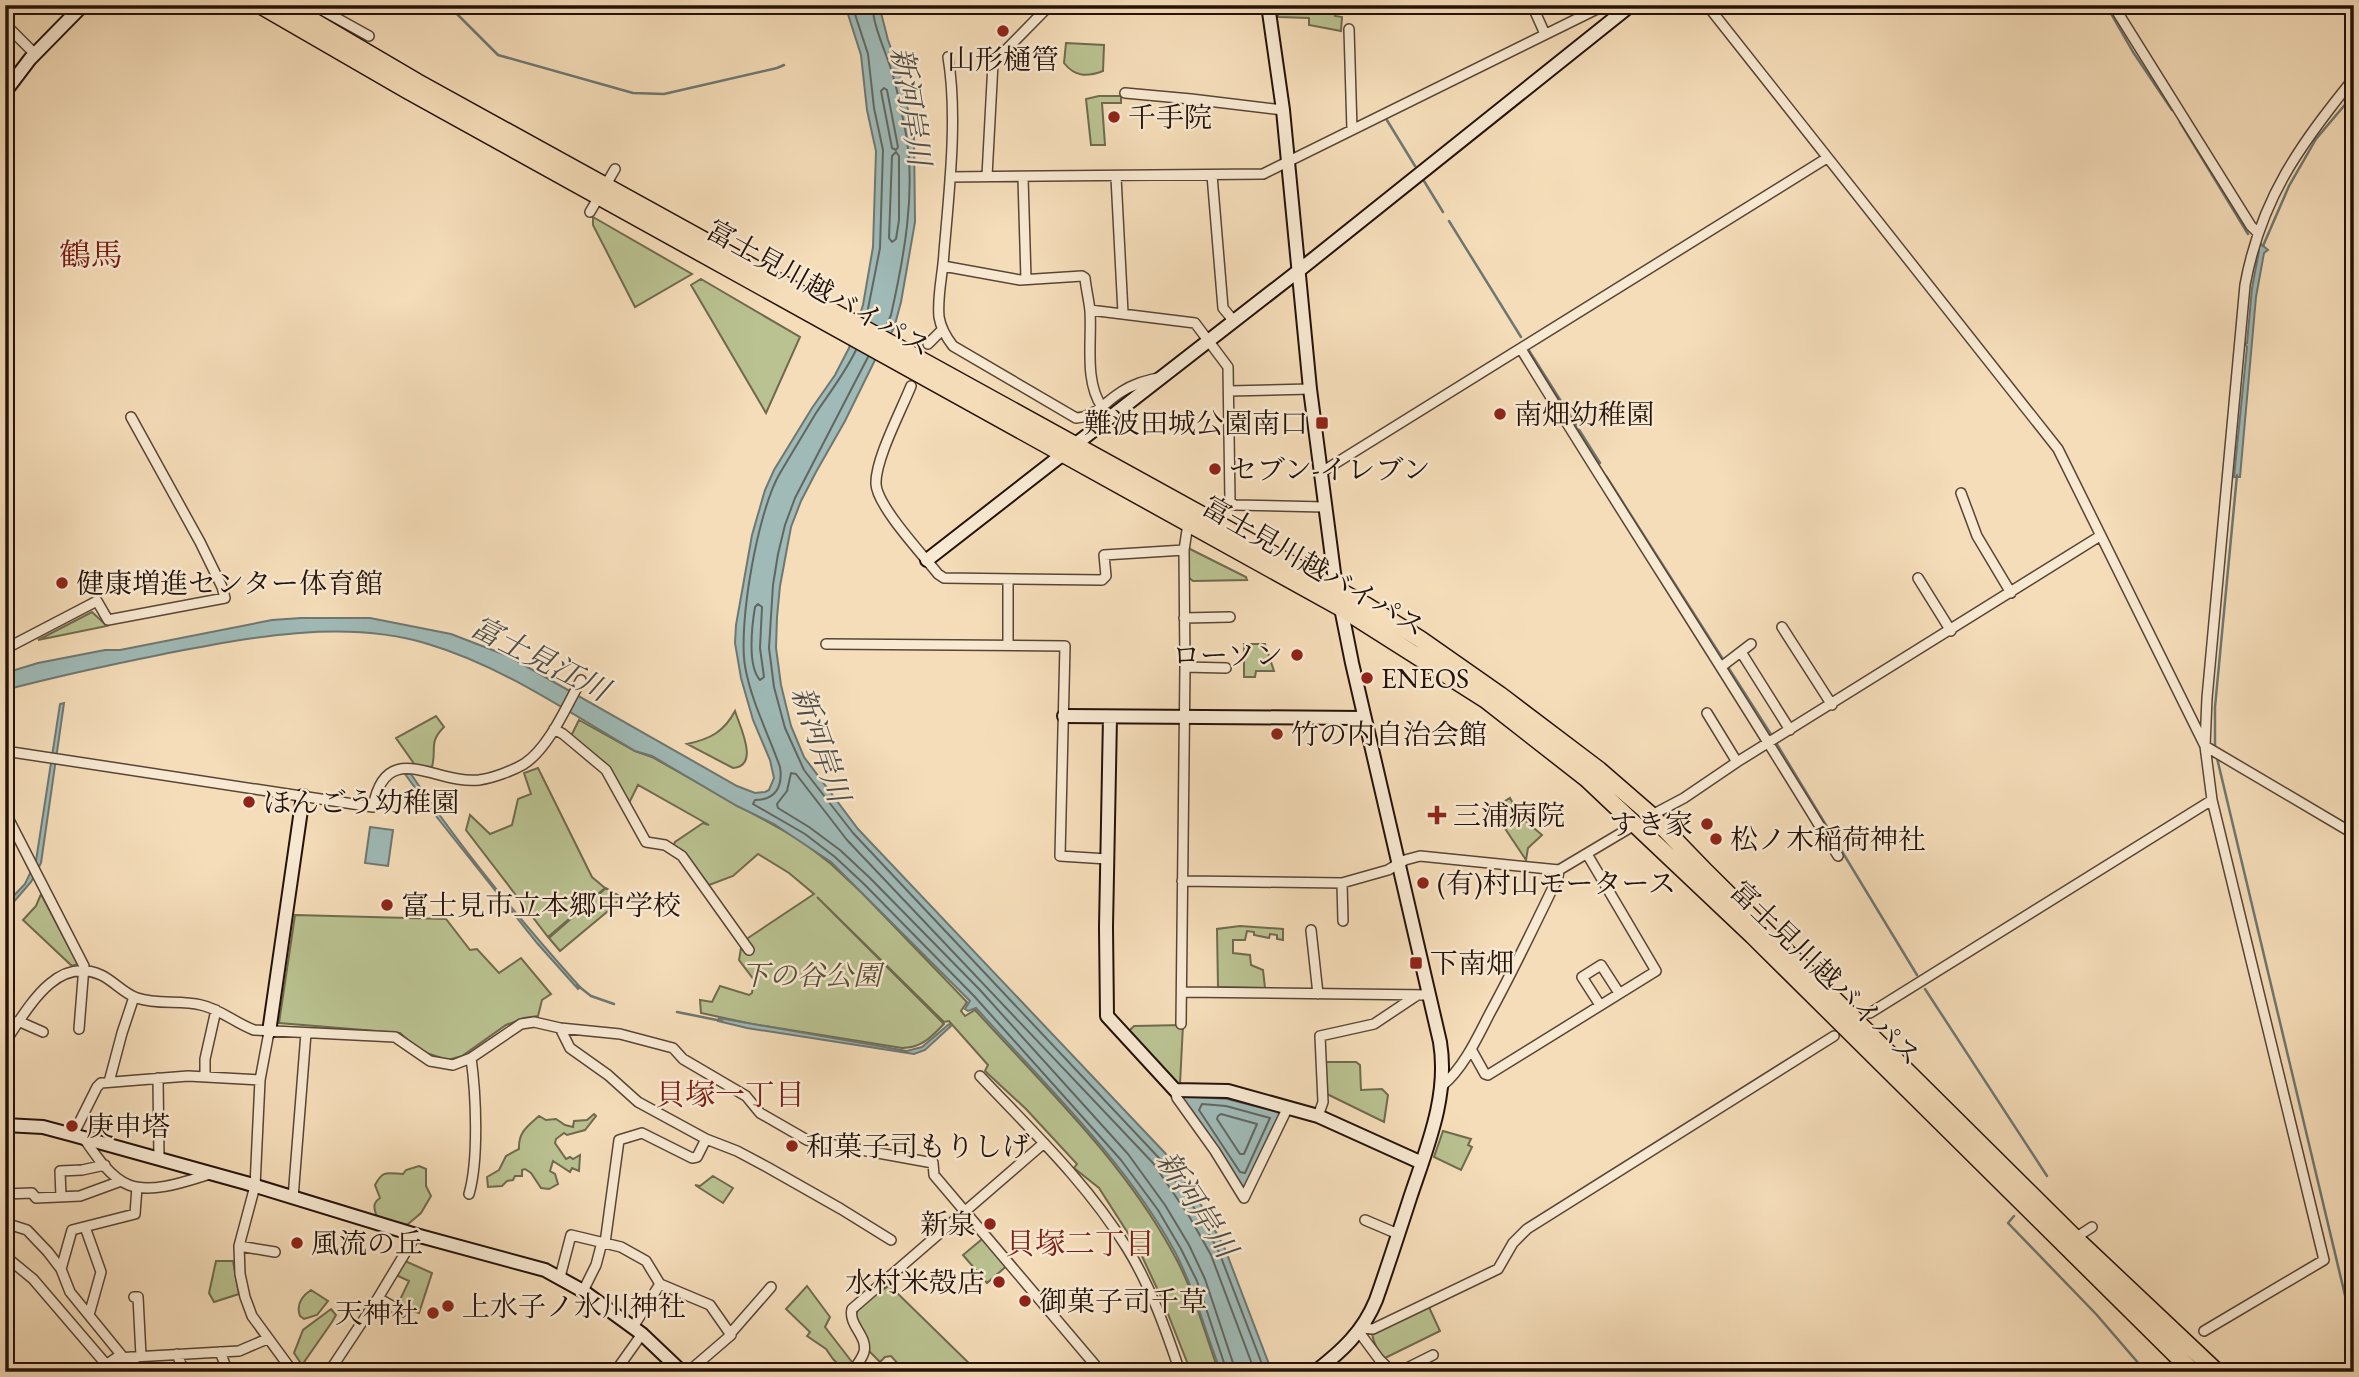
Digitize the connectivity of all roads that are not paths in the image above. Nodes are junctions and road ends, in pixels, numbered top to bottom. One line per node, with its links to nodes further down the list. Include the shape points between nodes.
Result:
1 (83, 5): 16 (street)
2 (260, 5): 31 (highway, 富士見川越バイパス)
3 (286, 5): 31 (highway, 富士見川越バイパス)
4 (313, 5): 15 (street)
5 (1050, 5): 27 (street, via 993,63)
6 (1268, 5): 21 (street)
7 (1532, 5): 14 (street)
8 (1631, 5): 11 (street)
9 (1707, 5): 23 (street)
10 (2113, 5): 33 (street)
11 (1619, 15): 14 (street, via 1603,6); 35 (street)
12 (5, 24): 16 (street)
13 (1349, 29): 22 (street)
14 (1545, 34): 22 (street)
15 (369, 36)
16 (35, 54): 19 (street)
17 (948, 57): 28 (street)
18 (2354, 78): 33 (street, via 2298,150)
19 (5, 92)
20 (1125, 93): 21 (street)
21 (1283, 110): 24 (street)
22 (1352, 130): 24 (street)
23 (1827, 158): 43 (street); 57 (street, via 2058,449)
24 (1288, 164): 26 (street, via 1263,174); 35 (street)
25 (615, 169): 31 (street)
26 (1212, 175): 29 (street); 39 (street, via 1223,308)
27 (987, 176): 28 (street); 30 (street)
28 (950, 177): 34 (street)
29 (1116, 177): 30 (street); 38 (street)
30 (1023, 178): 36 (street)
31 (603, 191): 32 (street); 44 (highway, 富士見川越バイパス)
32 (590, 212)
33 (2257, 232): 87 (street, via 2245,285)
34 (943, 266): 36 (street); 40 (street, via 938,301)
35 (1297, 272): 39 (street); 47 (street)
36 (1026, 279): 37 (street, via 1082,276)
37 (1090, 310): 38 (street); 49 (street, via 1091,369 1095,398)
38 (1123, 313): 41 (street, via 1191,322)
39 (1233, 320): 41 (street)
40 (942, 330): 42 (street); 49 (street, via 953,346 1066,414 1088,418)
41 (1209, 339): 45 (street); 48 (street, via 1228,367)
42 (928, 344)
43 (1521, 349): 53 (street); 74 (street)
44 (904, 357): 51 (highway, 富士見川越バイパス); 52 (highway, 富士見川越バイパス)
45 (1161, 377): 49 (street, via 1138,382); 51 (street)
46 (911, 386): 59 (street, via 878,467 876,484 887,510)
47 (1310, 389): 48 (street); 53 (street)
48 (1229, 391): 55 (street, via 1230,501 1234,505)
49 (1102, 407)
50 (131, 417): 72 (street, via 200,542 225,598 108,620 97,601)
51 (1077, 444): 52 (street); 62 (highway, 富士見川越バイパス)
52 (1063, 454): 56 (highway, 富士見川越バイパス); 59 (street)
53 (1320, 473): 55 (street)
54 (1961, 493): 63 (street, via 1977,537)
55 (1324, 507): 62 (street)
56 (1188, 524): 58 (street); 64 (highway, 富士見川越バイパス)
57 (2101, 536): 63 (street); 87 (street)
58 (1184, 550): 61 (street, via 1104,555 1106,576 1102,580); 66 (street)
59 (927, 560): 61 (street, via 944,578)
60 (1918, 578): 68 (street)
61 (1008, 579): 71 (street)
62 (1337, 589): 64 (street); 93 (highway, 富士見川越バイパス, via 1402,627 1500,695)
63 (2011, 593): 68 (street)
64 (1340, 608): 83 (street); 94 (highway, 富士見川越バイパス, via 1504,713 1587,779)
65 (1230, 617): 66 (street)
66 (1184, 618): 75 (street)
67 (1783, 626): 78 (street)
68 (1951, 631): 78 (street)
69 (826, 644): 71 (street)
70 (1751, 644): 73 (street)
71 (1008, 645): 80 (street, via 1065,646)
72 (5, 649)
73 (1741, 652): 74 (street); 85 (street)
74 (1724, 665): 86 (street)
75 (1185, 667): 76 (street); 82 (street)
76 (1226, 668)
77 (581, 680): 84 (street)
78 (1832, 705): 85 (street)
79 (1706, 713): 89 (street)
80 (1064, 716): 81 (street); 98 (street, via 1060,856)
81 (1110, 717): 82 (street); 98 (street)
82 (1183, 718): 83 (street); 101 (street)
83 (1364, 718): 99 (street)
84 (556, 725): 90 (street, via 537,754 503,773 479,779 415,769 396,771 382,779 373,807); 105 (street, via 606,771 646,842 665,845 682,856)
85 (1790, 730): 86 (street)
86 (1773, 742): 89 (street); 97 (street)
87 (2205, 746): 91 (street); 95 (street)
88 (5, 751): 90 (street)
89 (1737, 762): 93 (street)
90 (303, 796): 120 (street)
91 (2212, 800): 114 (street); 174 (street, via 2324,1260)
92 (5, 813): 106 (street)
93 (1652, 816): 94 (street); 158 (highway, 富士見川越バイパス)
94 (1635, 825): 96 (street); 158 (highway, 富士見川越バイパス)
95 (2354, 834)
96 (1587, 854): 100 (street); 108 (street, via 1656,971)
97 (1838, 856)
98 (1107, 859): 132 (street, via 1105,1011)
99 (1399, 864): 100 (street, via 1419,856); 102 (street); 110 (street)
100 (1559, 870): 124 (street, via 1521,956)
101 (1182, 881): 102 (street); 107 (street)
102 (1342, 883): 103 (street)
103 (1343, 921)
104 (1311, 930): 109 (street)
105 (749, 950)
106 (85, 971): 111 (street, via 103,976); 115 (street, via 70,973 47,986); 118 (street)
107 (1182, 992): 109 (street); 116 (street)
108 (1619, 993): 112 (street); 112 (street, via 1601,965 1582,976)
109 (1318, 994): 110 (street)
110 (1423, 995): 131 (street, via 1443,1056); 134 (street, via 1374,1024 1320,1037 1323,1102)
111 (134, 997): 113 (street); 130 (street)
112 (1600, 1005): 124 (street, via 1488,1075)
113 (216, 1010): 120 (street, via 241,1025); 127 (street)
114 (1870, 1013)
115 (18, 1021): 119 (street); 123 (street)
116 (1181, 1024)
117 (560, 1028): 125 (street, via 521,1024); 137 (street, via 570,1048 638,1102); 150 (street, via 620,1034 673,1048 683,1059 746,1096 760,1114 807,1140 933,1163 934,1175)
118 (79, 1029)
119 (43, 1031)
120 (268, 1032): 121 (street); 129 (street)
121 (306, 1033): 125 (street, via 395,1037 442,1065); 149 (street)
122 (1834, 1036): 172 (street, via 1527,1229 1498,1269 1373,1329)
123 (5, 1042)
124 (1471, 1049): 131 (street)
125 (471, 1058): 147 (street, via 475,1116)
126 (980, 1076): 138 (street)
127 (205, 1077): 128 (street); 129 (street)
128 (159, 1078): 130 (street); 139 (street)
129 (260, 1080): 144 (street)
130 (109, 1082): 136 (street, via 97,1087)
131 (1443, 1085): 140 (street)
132 (1175, 1090): 133 (street, via 1228,1091); 133 (street, via 1244,1198)
133 (1288, 1107): 134 (street)
134 (1318, 1116): 140 (street)
135 (5, 1125): 136 (street, via 43,1127)
136 (78, 1136): 139 (street); 141 (street)
137 (706, 1139): 157 (street, via 767,1167); 159 (street, via 692,1158 642,1133 620,1140)
138 (1044, 1143): 150 (street); 193 (street, via 1090,1193 1128,1249)
139 (159, 1158): 142 (street)
140 (1422, 1163): 155 (street)
141 (105, 1165): 143 (street); 148 (street, via 60,1171)
142 (211, 1173): 144 (street); 145 (street, via 153,1188)
143 (121, 1181): 145 (street); 148 (street, via 80,1196)
144 (255, 1186): 149 (street); 160 (street)
145 (137, 1187): 153 (street, via 135,1214)
146 (5, 1194): 148 (street)
147 (469, 1194)
148 (61, 1197)
149 (293, 1198): 156 (street)
150 (965, 1211): 191 (street, via 852,1308 852,1321 864,1346); 192 (street)
151 (1365, 1220): 155 (street)
152 (5, 1223): 163 (street, via 27,1230)
153 (85, 1227): 163 (street, via 72,1230); 171 (street, via 101,1272)
154 (2092, 1227): 158 (street)
155 (1398, 1234): 172 (street, via 1376,1300)
156 (416, 1235): 164 (street); 169 (street)
157 (891, 1240)
158 (2070, 1242): 197 (highway, 富士見川越バイパス); 198 (highway, 富士見川越バイパス)
159 (605, 1243): 164 (street, via 571,1235); 165 (street, via 646,1261); 167 (street)
160 (239, 1246): 161 (street); 176 (street, via 244,1297)
161 (275, 1252)
162 (5, 1256): 181 (street, via 33,1279)
163 (61, 1269): 171 (street, via 70,1292)
164 (560, 1277): 167 (street)
165 (660, 1283): 173 (street); 175 (street, via 710,1305)
166 (771, 1287): 175 (street)
167 (583, 1291): 173 (street)
168 (134, 1297): 180 (street, via 138,1297)
169 (379, 1298): 170 (street); 187 (street)
170 (402, 1312)
171 (89, 1315): 180 (street)
172 (1360, 1330): 194 (street); 195 (street)
173 (637, 1331): 188 (street); 189 (street)
174 (2204, 1331)
175 (730, 1334): 190 (street)
176 (267, 1339): 177 (street, via 249,1348); 186 (street)
177 (220, 1352): 178 (street); 185 (street)
178 (177, 1354): 180 (street); 184 (street)
179 (1433, 1355): 196 (street)
180 (132, 1357): 181 (street); 183 (street)
181 (105, 1363): 182 (street)
182 (96, 1372)
183 (139, 1372)
184 (184, 1372)
185 (228, 1372)
186 (293, 1372)
187 (329, 1372)
188 (615, 1372)
189 (682, 1372)
190 (688, 1372)
191 (852, 1372)
192 (1101, 1372)
193 (1180, 1372)
194 (1315, 1372)
195 (1392, 1372)
196 (1399, 1372)
197 (2193, 1372)
198 (2218, 1372)

